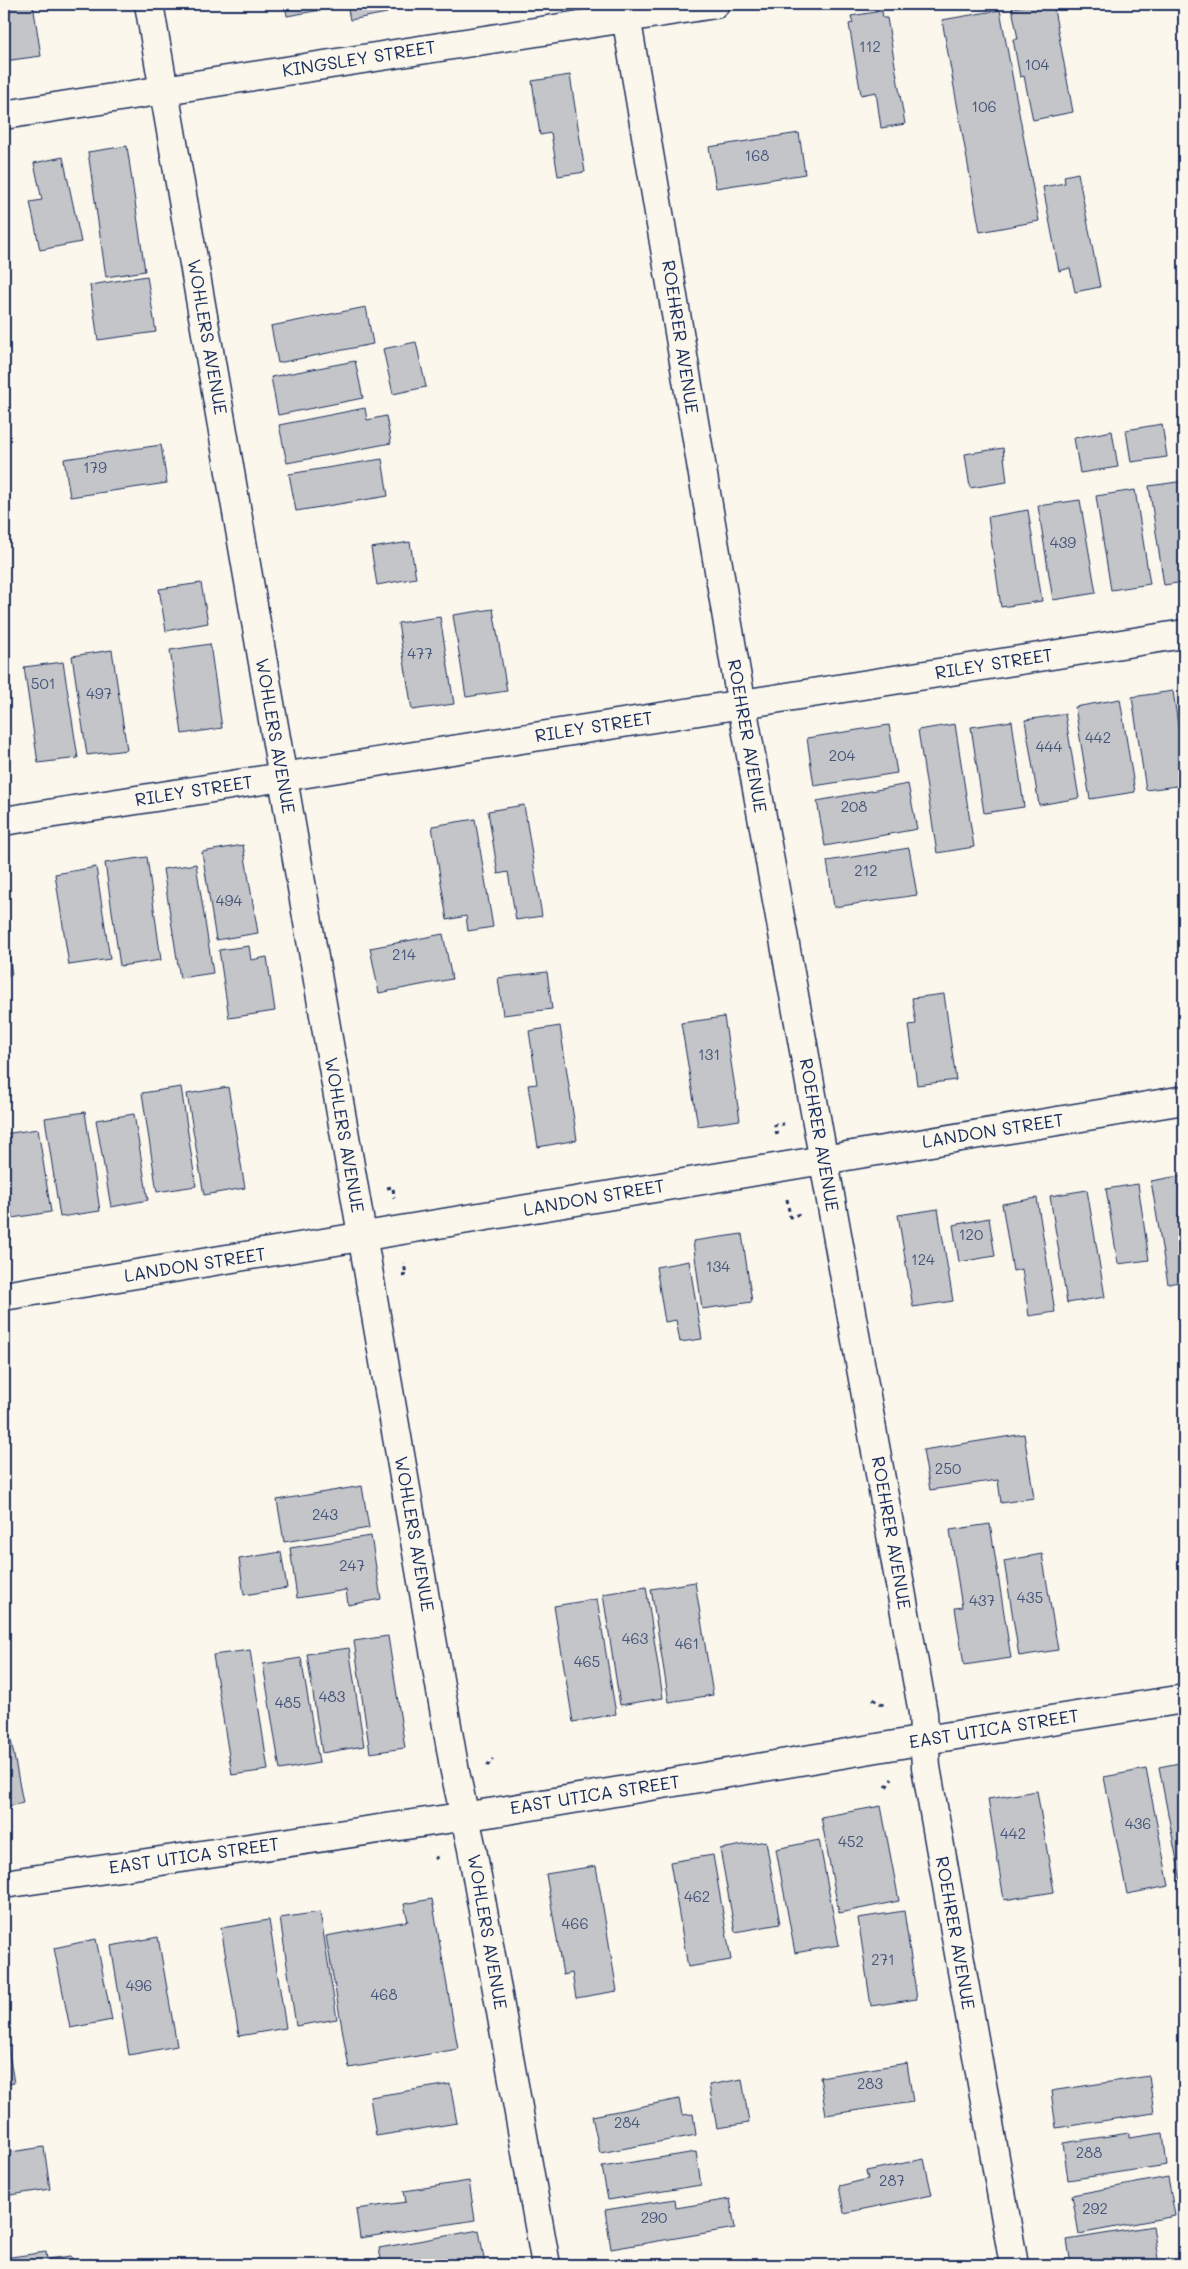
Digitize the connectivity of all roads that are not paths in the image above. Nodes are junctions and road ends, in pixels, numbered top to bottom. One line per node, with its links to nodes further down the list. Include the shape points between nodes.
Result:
1 (149, 4): 4 (street, WOHLERS AVENUE)
2 (714, 4): 3 (street, KINGSLEY STREET)
3 (625, 11): 4 (street, KINGSLEY STREET); 7 (street, ROEHRER AVENUE)
4 (164, 89): 5 (street, KINGSLEY STREET); 8 (street, WOHLERS AVENUE)
5 (4, 115)
6 (1184, 634): 7 (street, RILEY STREET)
7 (742, 704): 8 (street, RILEY STREET); 11 (street, ROEHRER AVENUE)
8 (282, 777): 9 (street, RILEY STREET); 12 (street, WOHLERS AVENUE)
9 (4, 821)
10 (1184, 1100): 11 (street, LANDON STREET)
11 (823, 1158): 12 (street, LANDON STREET); 15 (street, ROEHRER AVENUE, via 923,1713)
12 (362, 1237): 13 (street, LANDON STREET); 16 (street, WOHLERS AVENUE)
13 (4, 1296)
14 (1184, 1699): 15 (street, EAST UTICA STREET)
15 (925, 1740): 16 (street, EAST UTICA STREET); 19 (street, ROEHRER AVENUE, via 926,1767)
16 (465, 1817): 17 (street, EAST UTICA STREET); 18 (street, WOHLERS AVENUE)
17 (4, 1884)
18 (546, 2265)
19 (1014, 2265)

